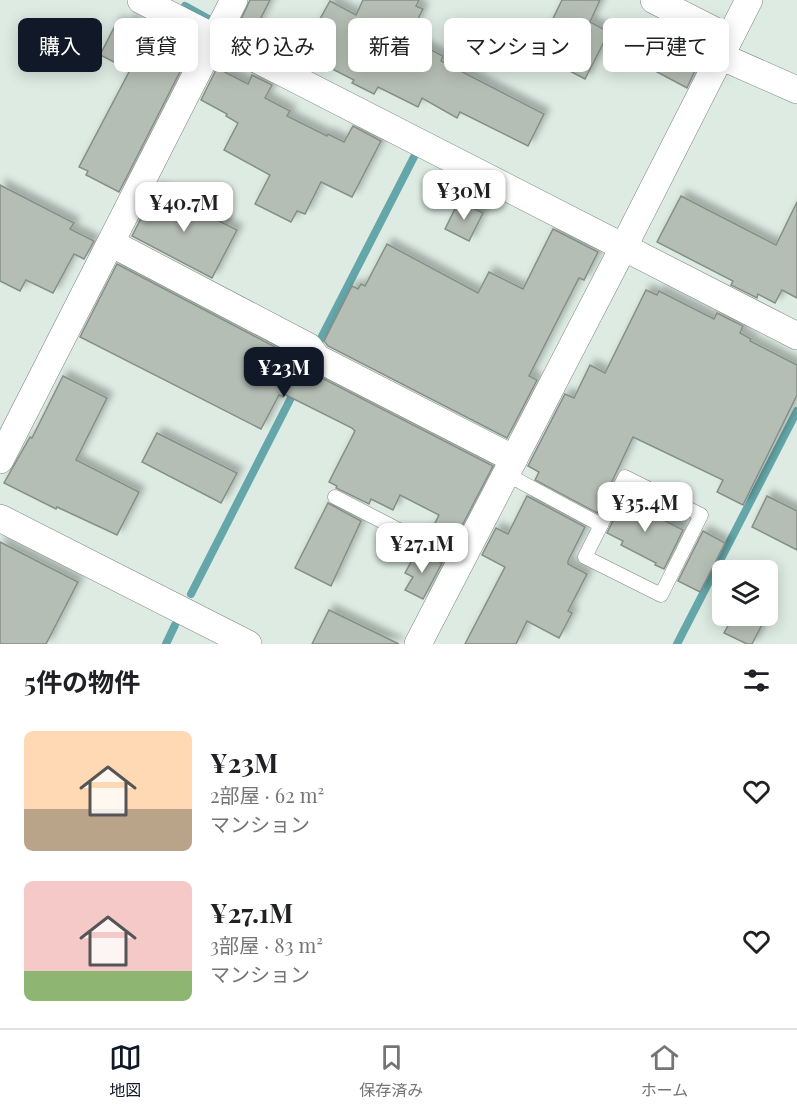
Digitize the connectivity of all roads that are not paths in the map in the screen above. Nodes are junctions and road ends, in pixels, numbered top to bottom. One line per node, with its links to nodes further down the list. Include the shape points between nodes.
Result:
1 (141, 0): 7 (street)
2 (234, 0): 5 (street)
3 (654, 0): 6 (street)
4 (748, 0): 8 (street)
5 (225, 18)
6 (681, 18)
7 (210, 35)
8 (729, 39)
9 (210, 48): 14 (street)
10 (729, 49): 13 (street)
11 (281, 72): 15 (street)
12 (712, 72): 15 (street)
13 (797, 90)
14 (111, 243): 17 (street); 18 (street, via 309,347 317,358)
15 (623, 248): 16 (street); 18 (street)
16 (797, 336)
17 (0, 460)
18 (510, 467): 21 (lane); 22 (street)
19 (335, 497): 22 (lane)
20 (0, 518): 23 (street)
21 (601, 525): 21 (lane, via 625,477 701,515 661,595 585,557)
22 (461, 562): 24 (street)
23 (248, 644)
24 (418, 644)

